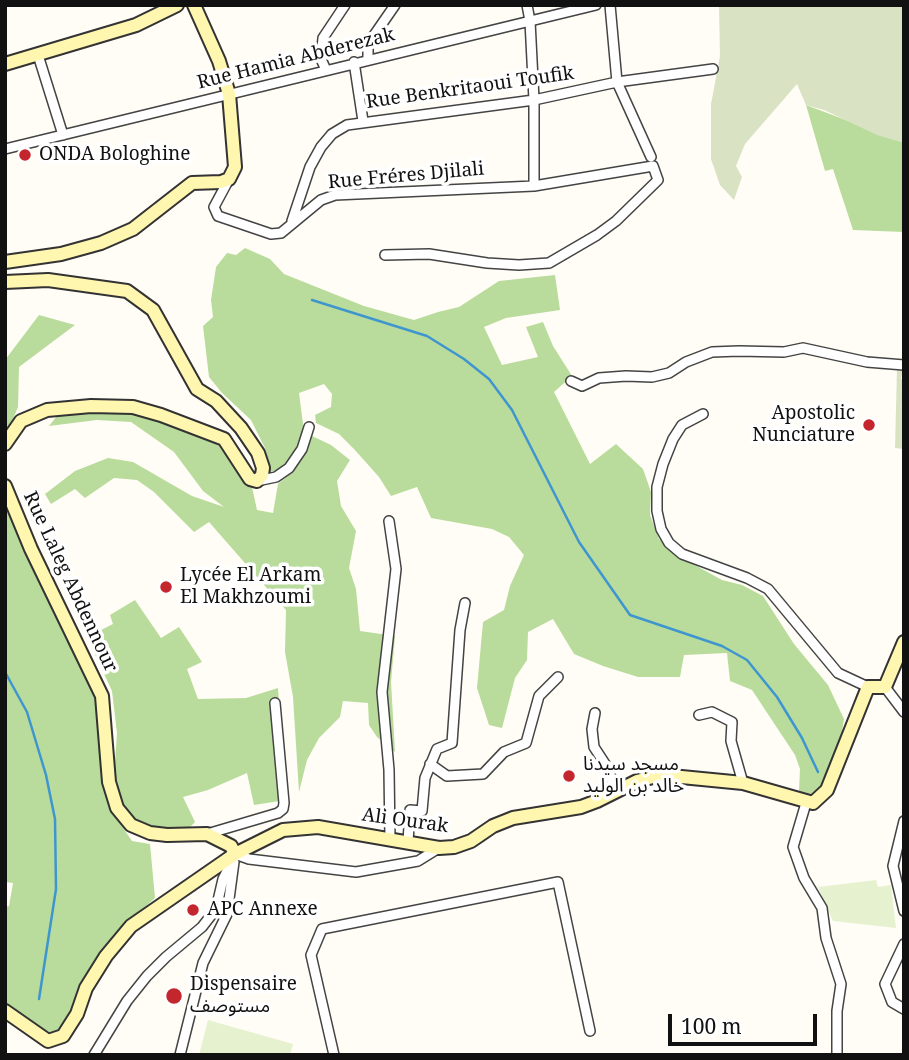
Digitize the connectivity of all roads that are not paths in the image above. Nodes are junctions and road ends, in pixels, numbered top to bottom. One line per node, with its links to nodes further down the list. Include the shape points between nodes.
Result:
1 (177, 5): 8 (street)
2 (194, 5): 17 (street)
3 (345, 5): 15 (street, via 323,38 321,59)
4 (395, 5): 11 (street, via 368,44)
5 (527, 5): 9 (street)
6 (596, 5): 9 (street, Rue Hamia Abderezak)
7 (610, 5): 16 (street)
8 (153, 11): 10 (street, via 136,25)
9 (530, 21): 11 (street, Rue Hamia Abderezak); 18 (street)
10 (38, 55): 13 (street); 20 (street)
11 (368, 59): 12 (street, Rue Hamia Abderezak)
12 (354, 62): 15 (street, Rue Hamia Abderezak); 19 (street)
13 (5, 64)
14 (713, 69): 16 (street, Rue Benkritaoui Toufik)
15 (327, 70): 17 (street, Rue Hamia Abderezak)
16 (617, 82): 18 (street, Rue Benkritaoui Toufik); 22 (street)
17 (229, 94): 20 (street, Rue Hamia Abderezak); 23 (street, via 235,167)
18 (534, 100): 19 (street, Rue Benkritaoui Toufik); 24 (street)
19 (363, 121): 25 (street, Rue Benkritaoui Toufik, via 331,134 321,147)
20 (63, 135): 21 (street, Rue Hamia Abderezak)
21 (5, 149)
22 (652, 162): 24 (street, Rue Fréres Djilali); 26 (street, via 658,180 649,191 597,235 549,262 487,264 429,254)
23 (229, 179): 25 (street, Rue Fréres Djilali, via 214,207 218,216 271,234 281,233); 27 (street, via 192,183 133,229 102,243)
24 (534, 186): 25 (street, Rue Fréres Djilali, via 335,195)
25 (291, 223)
26 (385, 255)
27 (5, 262)
28 (5, 282): 34 (street, via 48,280 127,291 153,310 197,389 216,401 258,453 263,468)
29 (904, 365): 30 (street, via 803,348 712,352 652,377 599,378 582,386)
30 (571, 380)
31 (702, 414): 40 (street, via 682,425 673,439 657,487 657,511 669,543 682,554 768,589 838,673)
32 (309, 427): 34 (street, via 289,468)
33 (5, 444): 34 (street, via 21,421 47,410 133,407 224,439 245,475)
34 (257, 481)
35 (5, 486): 51 (street, Rue Laleg Abdennour, via 102,696 108,782 117,808 131,825 150,833)
36 (389, 521): 52 (street, via 397,569 382,692)
37 (465, 603): 46 (street, via 452,743 437,749)
38 (904, 642): 41 (street)
39 (558, 677): 46 (street, via 539,696 526,743 504,752 483,774 447,776)
40 (867, 687): 41 (street); 49 (street, via 827,790 819,800)
41 (885, 687): 43 (street)
42 (275, 703): 51 (street, via 283,809)
43 (904, 712)
44 (595, 713): 48 (street, via 594,747 609,770)
45 (699, 715): 47 (street, via 712,712 732,722 731,741)
46 (430, 764): 53 (street, via 422,811 410,810)
47 (743, 783): 48 (street, Ali Ourak, via 661,775); 49 (street, Ali Ourak)
48 (614, 791): 54 (street, Ali Ourak, via 581,807 513,818 471,841)
49 (806, 803): 64 (street, via 793,847 822,908 825,938 841,984)
50 (904, 821): 56 (street, via 893,866)
51 (207, 834): 55 (street, via 231,846)
52 (390, 839): 53 (street, Ali Ourak); 55 (street, Ali Ourak, via 295,827 266,836)
53 (408, 842): 54 (street, Ali Ourak)
54 (439, 848): 55 (street, via 418,861 356,872)
55 (235, 854): 59 (street, Ali Ourak, via 131,926 86,988 63,1036 48,1041); 61 (street, via 216,909 202,928 146,976); 62 (street, via 227,914 203,963)
56 (904, 911)
57 (904, 944): 58 (street, via 885,984 892,1002)
58 (904, 1009)
59 (5, 1011)
60 (590, 1031): 63 (street, via 558,882 322,929 311,956)
61 (94, 1055)
62 (180, 1055)
63 (334, 1055)
64 (837, 1055)

